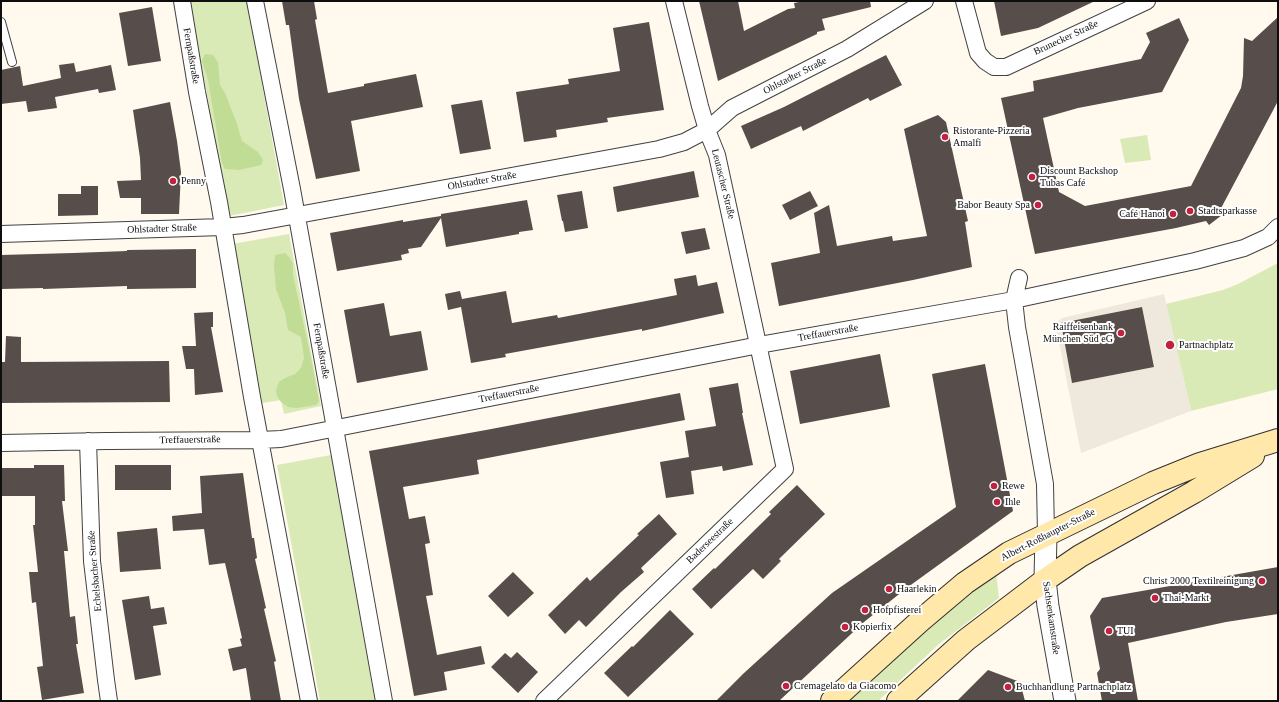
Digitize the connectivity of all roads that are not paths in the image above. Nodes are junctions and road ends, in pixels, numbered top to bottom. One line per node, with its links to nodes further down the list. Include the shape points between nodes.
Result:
1 (182, 1): 11 (street, Fernpaßstraße)
2 (255, 1): 10 (street, Fernpaßstraße)
3 (674, 1): 9 (street, Leutascher Straße)
4 (925, 1): 9 (street, Ohlstadter Straße, via 847,50 732,108)
5 (964, 1): 6 (street, Brunecker Straße, via 978,53 994,67 1006,67)
6 (1147, 1)
7 (1, 22): 8 (lane)
8 (12, 62)
9 (707, 130): 10 (street, Ohlstadter Straße, via 684,142 659,149); 16 (street, Leutascher Straße, via 717,155)
10 (296, 215): 11 (street, Ohlstadter Straße, via 243,226); 17 (street, Fernpaßstraße)
11 (223, 227): 13 (street, Ohlstadter Straße); 18 (street, Fernpaßstraße)
12 (1273, 232): 15 (street, via 1244,248)
13 (1, 234)
14 (1019, 278): 15 (street)
15 (1014, 300): 16 (street, Treffauerstraße); 22 (street, via 1044,484)
16 (759, 345): 17 (street, Treffauerstraße); 27 (street, Baderseestraße, via 785,469)
17 (335, 428): 18 (street, Treffauerstraße, via 281,439); 26 (street, Fernpaßstraße)
18 (260, 440): 20 (street, Treffauerstraße); 25 (street, Fernpaßstraße)
19 (1278, 440): 22 (main road, Albert-Roßhaupter-Straße, via 1200,464 1153,483); 23 (main road, Albert-Roßhaupter-Straße, via 1194,492 1080,556)
20 (88, 441): 21 (street, Treffauerstraße); 24 (street, Echelsbacher Straße, via 92,561)
21 (1, 443)
22 (1046, 534): 23 (street, Sachsenkamstraße); 28 (main road, Albert-Roßhaupter-Straße, via 1009,553 965,583)
23 (1045, 580): 29 (main road, Albert-Roßhaupter-Straße, via 966,640); 30 (street, Sachsenkamstraße)
24 (109, 701)
25 (309, 701)
26 (384, 701)
27 (544, 701)
28 (832, 701)
29 (898, 701)
30 (1065, 701)

